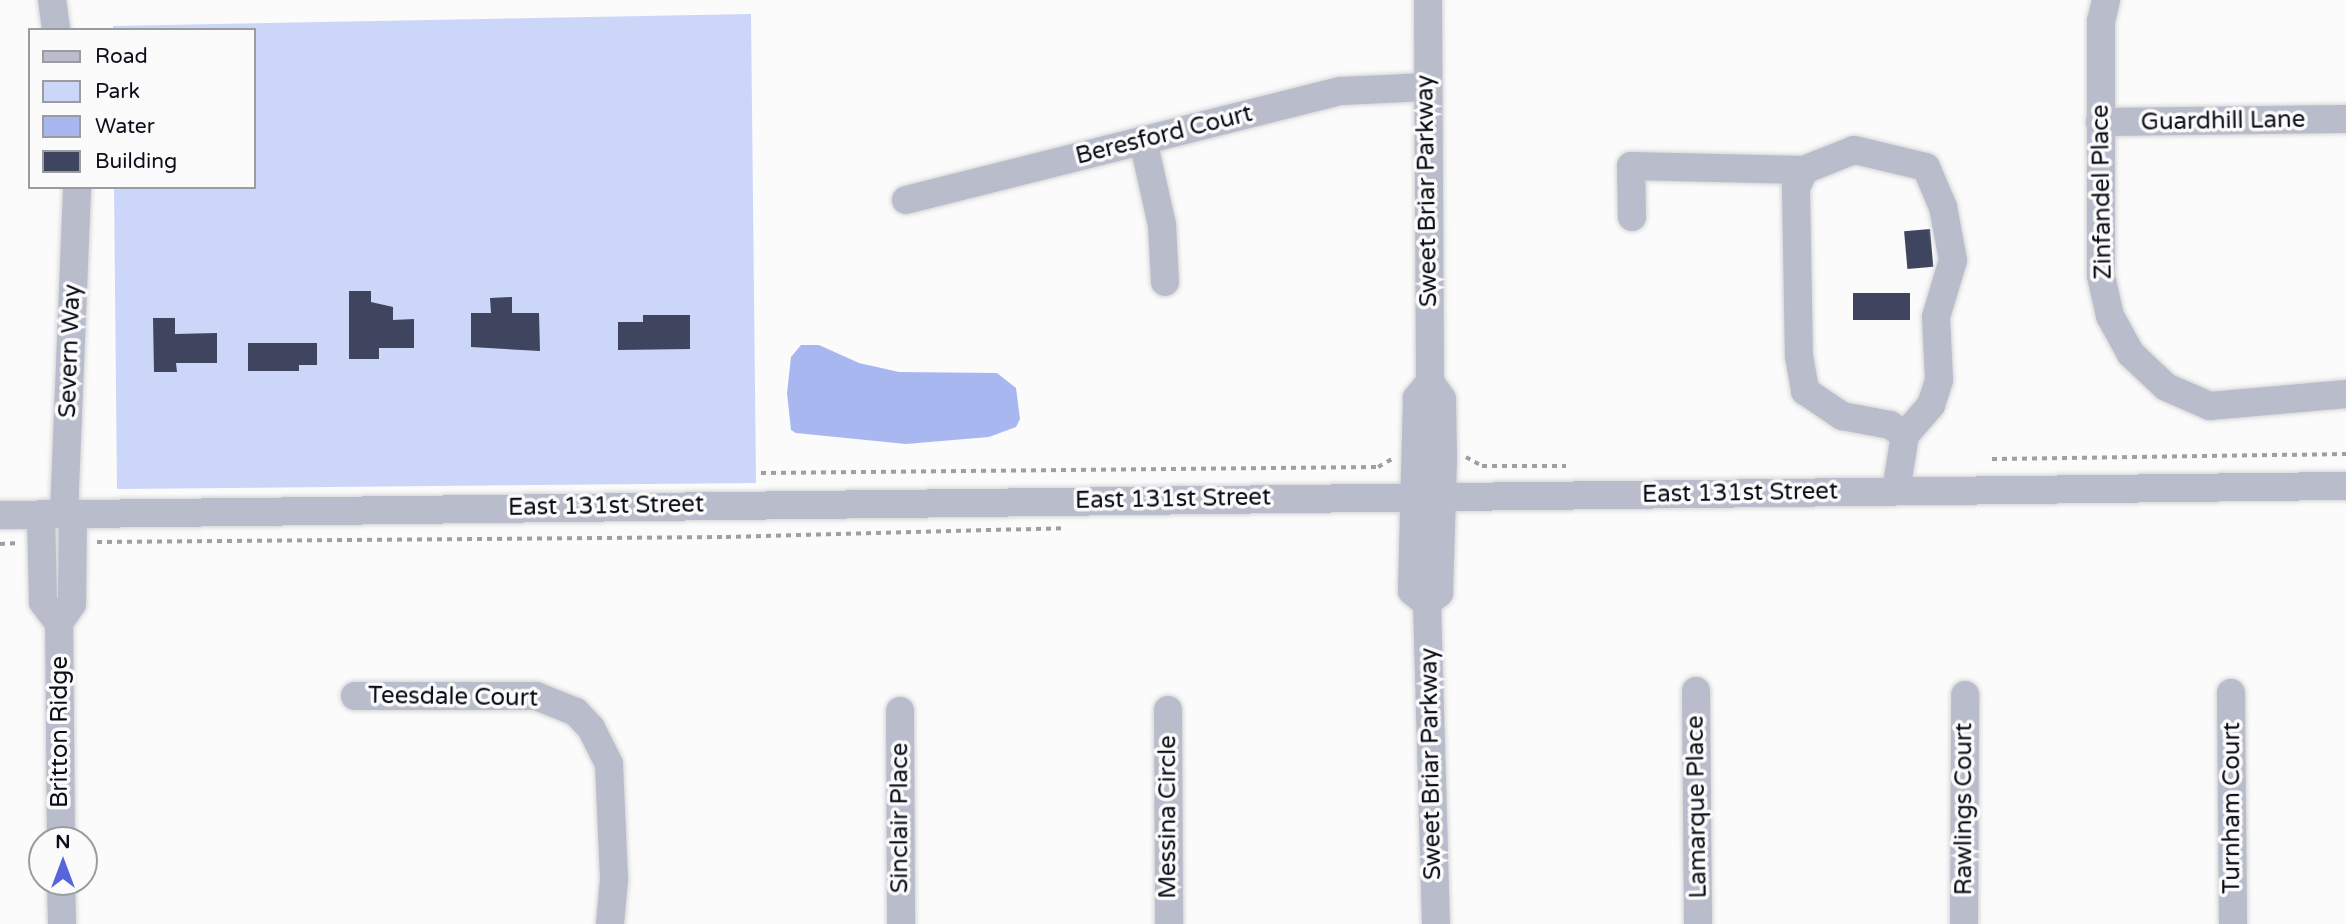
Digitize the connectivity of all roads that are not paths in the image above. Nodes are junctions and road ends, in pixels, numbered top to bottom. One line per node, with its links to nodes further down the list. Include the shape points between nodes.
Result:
1 (52, 0): 4 (street)
2 (1428, 0): 5 (street, Sweet Briar Parkway)
3 (2106, 0): 7 (street, Zinfandel Place, via 2101,21)
4 (56, 28)
5 (1426, 87): 8 (street, Beresford Court, via 1341,91); 14 (street, Sweet Briar Parkway)
6 (2346, 119): 7 (street, Guardhill Lane)
7 (2100, 122): 15 (street, Zinfandel Place, via 2101,276 2110,316 2131,354 2166,387 2210,406)
8 (1143, 140): 11 (street, Beresford Court); 13 (street, via 1162,225)
9 (1804, 170): 12 (street, via 1631,166); 16 (street, via 1796,202 1799,356 1805,391 1842,416 1891,425); 16 (street, via 1854,150 1893,157 1926,167 1943,207 1953,260 1936,317 1939,380 1931,405)
10 (77, 189): 21 (street, Severn Way)
11 (906, 200)
12 (1632, 216)
13 (1165, 282)
14 (1430, 382): 19 (street, Sweet Briar Parkway, via 1441,399); 20 (street, Sweet Briar Parkway, via 1417,398)
15 (2346, 394)
16 (1905, 435): 18 (street)
17 (2346, 486): 18 (street, East 131st Street)
18 (1896, 491): 19 (street, East 131st Street)
19 (1441, 496): 20 (street, East 131st Street); 23 (street, Sweet Briar Parkway, via 1439,593)
20 (1413, 497): 21 (street, East 131st Street); 23 (street, Sweet Briar Parkway, via 1412,591)
21 (59, 514): 22 (street, East 131st Street); 24 (street, Britton Ridge, via 72,542 72,604); 24 (street, Britton Ridge, via 41,543 43,602)
22 (0, 515)
23 (1427, 603): 37 (street, Sweet Briar Parkway)
24 (59, 623): 31 (street, Britton Ridge)
25 (1696, 691): 38 (street, Lamarque Place)
26 (2231, 693): 40 (street, Turnham Court)
27 (1965, 695): 39 (street, Rawlings Court)
28 (355, 696): 34 (street, Teesdale Court, via 536,696 576,712 591,728 610,764 614,879)
29 (1168, 710): 36 (street, Messina Circle)
30 (900, 711): 35 (street, Sinclair Place)
31 (61, 826)
32 (61, 896): 33 (street)
33 (62, 924)
34 (610, 924)
35 (901, 924)
36 (1169, 924)
37 (1437, 924)
38 (1698, 924)
39 (1964, 924)
40 (2233, 924)

